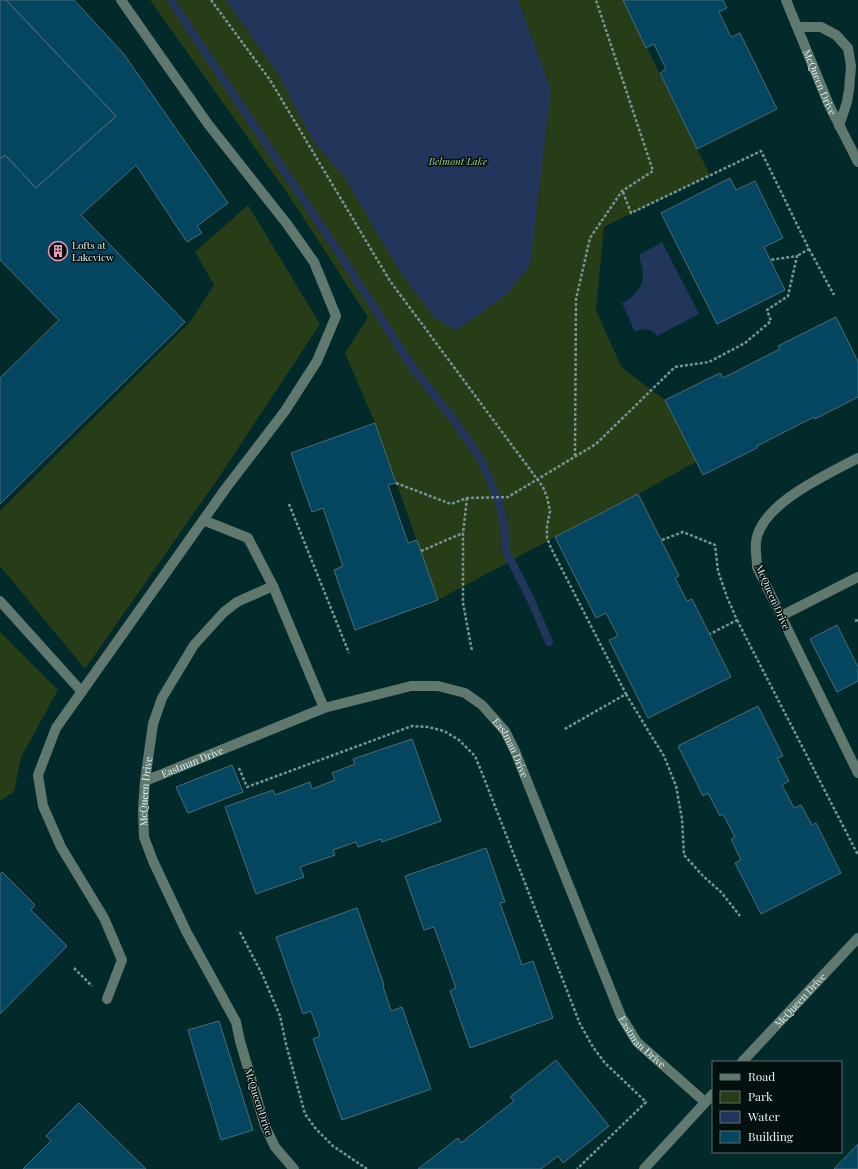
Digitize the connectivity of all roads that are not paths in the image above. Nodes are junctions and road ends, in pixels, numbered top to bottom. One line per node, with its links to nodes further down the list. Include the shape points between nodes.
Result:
1 (121, 0): 7 (street, via 208,124 314,262 336,316 317,361 285,411)
2 (786, 0): 3 (street, McQueen Drive)
3 (797, 27): 4 (street, McQueen Drive); 4 (street, via 821,27 836,35 848,48 851,66 850,90)
4 (839, 126): 5 (street, McQueen Drive)
5 (858, 162)
6 (858, 458): 11 (street, McQueen Drive, via 800,490 781,503 763,522 756,541 757,567)
7 (203, 520): 9 (street, via 248,538); 12 (street)
8 (858, 577): 11 (street)
9 (273, 586): 13 (street); 15 (street, McQueen Drive, via 236,602 194,645 162,698 153,724)
10 (0, 601): 12 (street)
11 (781, 616): 14 (street, McQueen Drive)
12 (82, 692): 17 (street, via 56,728 38,775 43,806 61,847 104,918 122,960)
13 (324, 708): 15 (street, Eastman Drive); 20 (street, Eastman Drive, via 411,686 438,686 457,691 482,705 505,731 515,752 622,1016 637,1042)
14 (858, 773)
15 (145, 781): 21 (street, McQueen Drive, via 144,837 153,861 186,931 236,1022 265,1126 275,1147)
16 (858, 938): 18 (street, McQueen Drive)
17 (107, 999)
18 (743, 1061)
19 (712, 1095): 20 (street)
20 (705, 1102): 22 (street)
21 (294, 1169)
22 (644, 1169)

